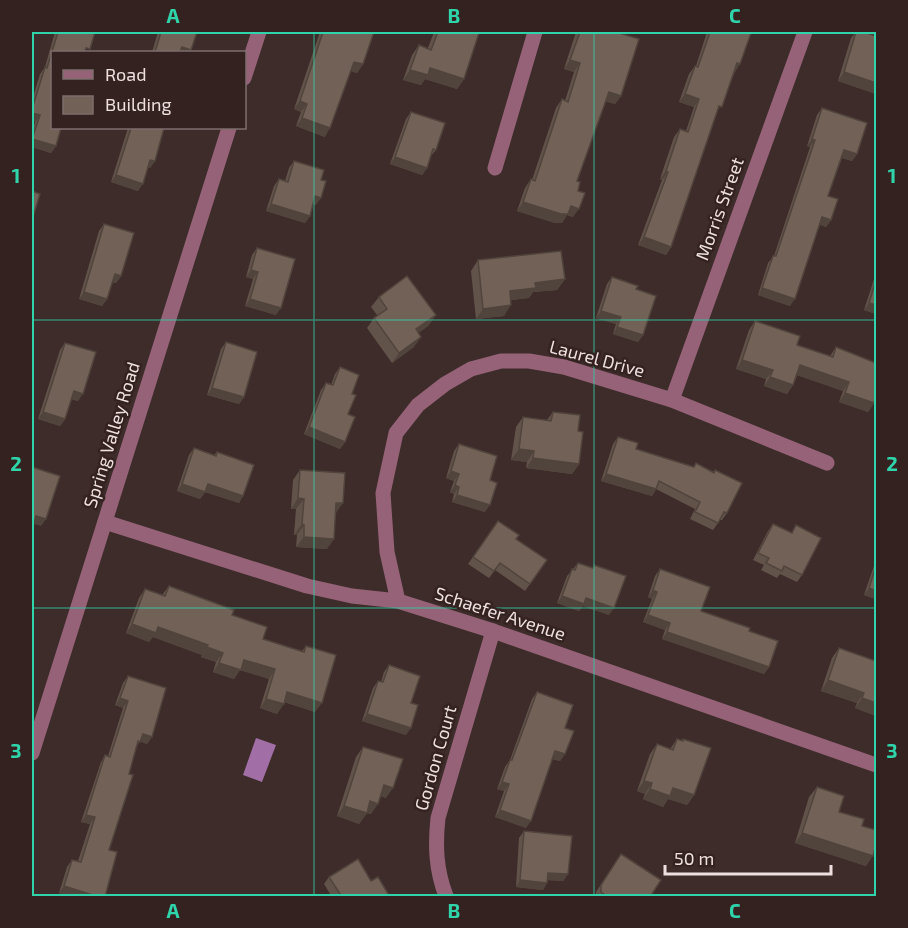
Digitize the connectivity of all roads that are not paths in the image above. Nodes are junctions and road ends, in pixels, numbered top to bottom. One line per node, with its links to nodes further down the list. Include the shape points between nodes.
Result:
1 (259, 32): 4 (street)
2 (535, 32): 6 (street)
3 (805, 32): 7 (street, Morris Street)
4 (246, 72)
5 (229, 129): 9 (street, Spring Valley Road)
6 (495, 168)
7 (672, 400): 8 (street, Laurel Drive); 10 (street, Laurel Drive, via 564,367 528,361 471,369 445,384 418,405 396,433 389,464 383,493 384,522)
8 (827, 463)
9 (105, 522): 10 (street, Schaefer Avenue, via 307,586 352,596); 12 (street, Spring Valley Road)
10 (398, 600): 11 (street, Schaefer Avenue)
11 (493, 631): 13 (street, Schaefer Avenue); 14 (street, Gordon Court, via 438,818 437,871)
12 (32, 753)
13 (876, 765)
14 (446, 897)

